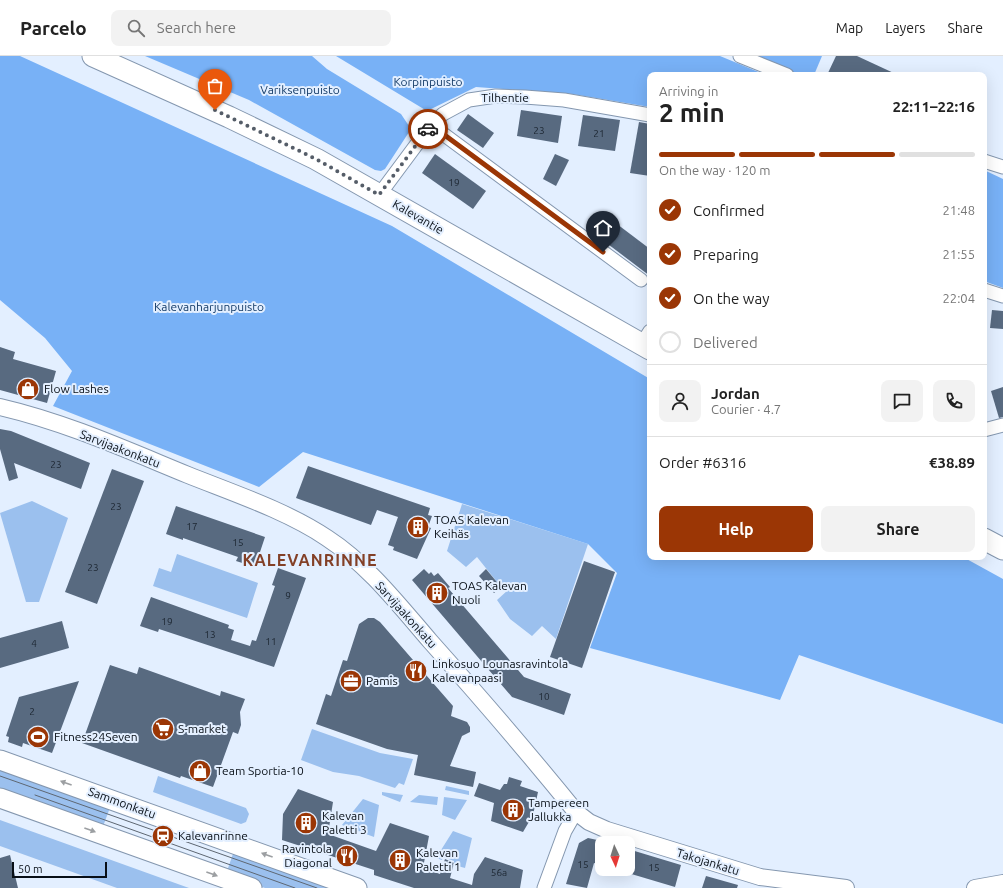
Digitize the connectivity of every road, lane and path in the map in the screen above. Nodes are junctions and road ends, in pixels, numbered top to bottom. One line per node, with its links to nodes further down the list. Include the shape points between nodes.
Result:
1 (93, 56): 8 (main road, Kalevantie, via 316,159)
2 (740, 56): 3 (street)
3 (780, 72)
4 (647, 114): 5 (street, Tilhentie, via 564,100 496,96 479,97 459,104)
5 (431, 125): 8 (street, Tilhentie); 9 (street)
6 (987, 162): 7 (street)
7 (1003, 167)
8 (379, 195): 12 (main road, Kalevantie)
9 (641, 280)
10 (987, 291): 11 (street)
11 (1003, 296)
12 (647, 342)
13 (0, 407): 20 (street, Sarvijaakonkatu, via 96,438 303,524 328,538 388,594 506,727)
14 (1003, 425): 15 (street)
15 (987, 429)
16 (987, 541): 17 (main road)
17 (1003, 549)
18 (0, 760): 23 (main road, Sammonkatu, one-way to 18)
19 (0, 798): 22 (main road, one-way to 22)
20 (576, 812): 24 (street, via 565,831); 25 (street, Takojankatu, via 589,822 607,830 747,874)
21 (1003, 883): 26 (street)
22 (252, 888)
23 (357, 888)
24 (544, 888)
25 (846, 888)
26 (975, 888)

